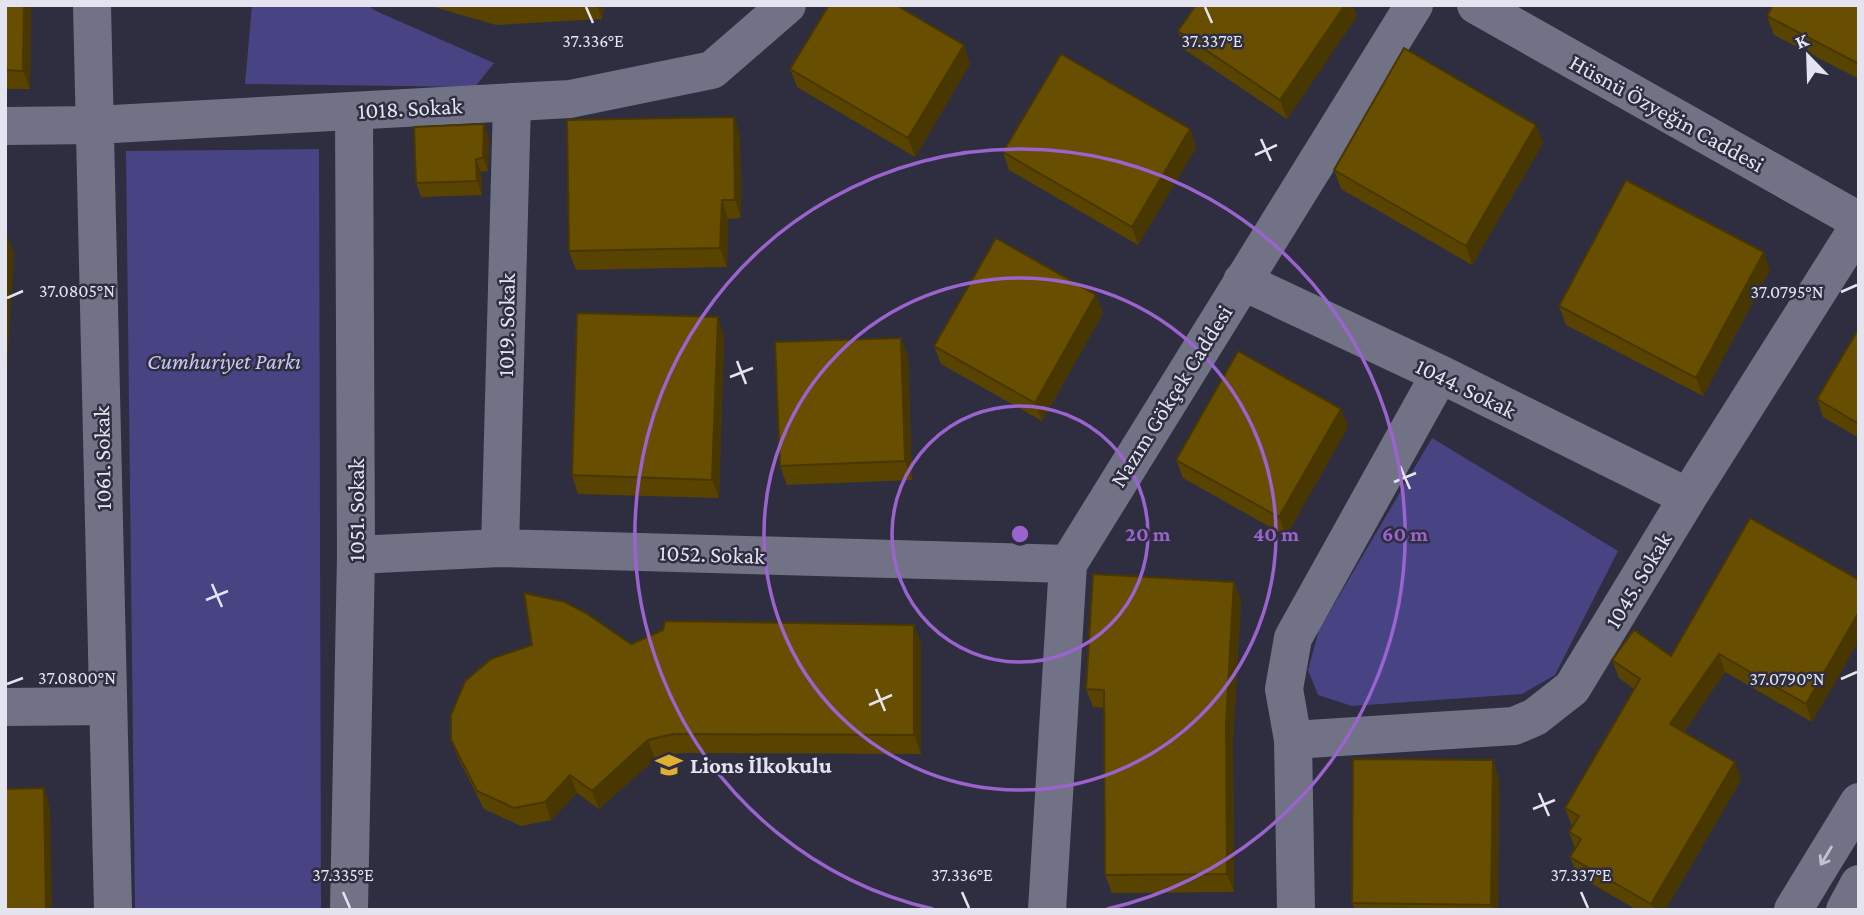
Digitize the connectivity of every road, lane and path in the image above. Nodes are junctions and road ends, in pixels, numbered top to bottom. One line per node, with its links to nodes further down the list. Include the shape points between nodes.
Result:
1 (92, 5): 7 (street, 1061. Sokak)
2 (787, 5): 5 (street, 1018. Sokak, via 712,70 570,99)
3 (1414, 5): 10 (street, Nazım Gökçek Caddesi)
4 (1476, 5): 9 (street, Hüsnü Özyeğin Caddesi)
5 (512, 102): 6 (street, 1018. Sokak); 13 (street, 1019. Sokak)
6 (354, 111): 7 (street, 1018. Sokak); 14 (street, 1051. Sokak)
7 (94, 125): 8 (street, 1018. Sokak); 16 (street, 1061. Sokak)
8 (5, 126)
9 (1859, 223): 12 (street, 1045. Sokak)
10 (1242, 282): 11 (street, 1044. Sokak); 15 (street, Nazım Gökçek Caddesi)
11 (1440, 374): 12 (street, 1044. Sokak); 18 (street, via 1293,638 1284,689)
12 (1688, 497): 18 (street, 1045. Sokak, via 1572,688 1535,717 1514,726)
13 (500, 548): 14 (street, 1052. Sokak); 15 (street, 1052. Sokak)
14 (356, 555): 22 (street, 1051. Sokak)
15 (1068, 564): 23 (street, Nazım Gökçek Caddesi)
16 (108, 706): 17 (street); 21 (street, 1061. Sokak)
17 (5, 707)
18 (1293, 740): 24 (street)
19 (1859, 802): 25 (street, one-way to 25)
20 (1859, 884): 26 (street)
21 (113, 910)
22 (349, 910)
23 (1047, 910)
24 (1296, 910)
25 (1793, 910)
26 (1845, 910)

